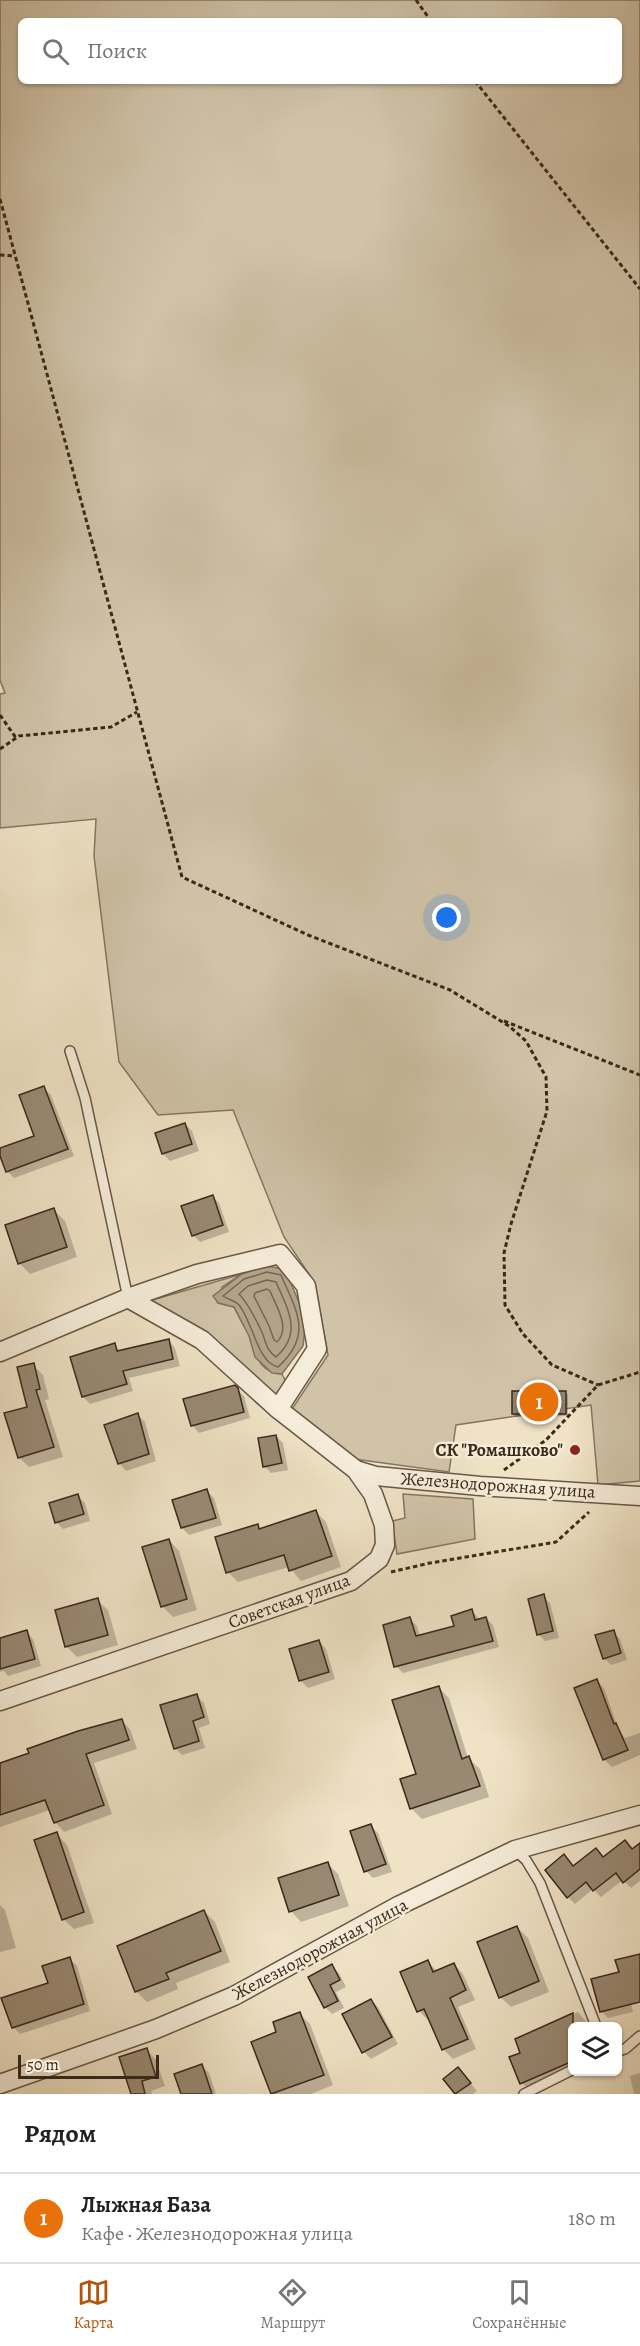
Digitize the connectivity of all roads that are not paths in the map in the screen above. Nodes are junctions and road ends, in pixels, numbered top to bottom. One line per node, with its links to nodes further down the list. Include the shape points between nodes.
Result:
1 (70, 1051): 2 (lane, via 85,1098)
2 (128, 1298): 3 (street); 4 (street, Советская улица, via 202,1340); 4 (street, via 197,1274 279,1254 306,1286 317,1349)
3 (0, 1352)
4 (278, 1409): 5 (street, Советская улица)
5 (356, 1470): 6 (street, Железнодорожная улица, via 376,1476 480,1486); 7 (street, Советская улица, via 373,1494 384,1526 385,1545 379,1559 351,1581)
6 (640, 1496)
7 (0, 1701)
8 (640, 1815): 9 (street, Железнодорожная улица)
9 (515, 1850): 10 (lane, via 540,1883); 14 (street, Железнодорожная улица, via 400,1905 234,1996 156,2029)
10 (594, 2022)
11 (640, 2036): 12 (lane)
12 (622, 2050)
13 (568, 2072): 15 (lane)
14 (0, 2084)
15 (524, 2094)

